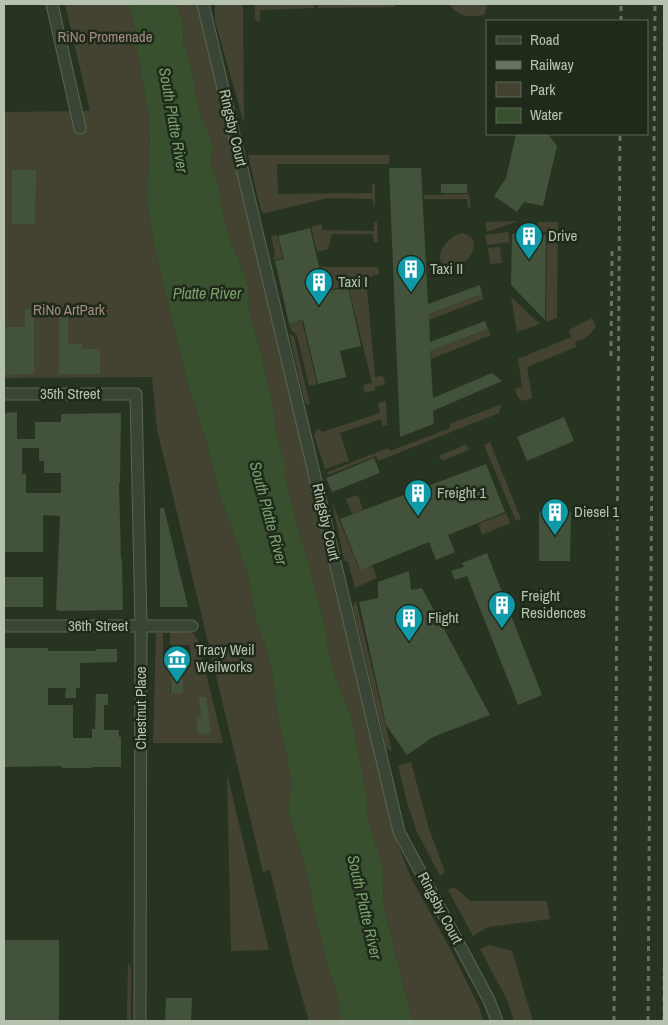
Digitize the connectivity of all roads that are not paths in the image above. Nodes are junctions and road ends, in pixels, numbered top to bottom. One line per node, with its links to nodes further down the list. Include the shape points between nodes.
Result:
1 (52, 4): 3 (street)
2 (203, 4): 10 (street, Ringsby Court, via 399,832 489,1000)
3 (80, 128)
4 (4, 394): 5 (street, 35th Street)
5 (136, 394): 7 (street, Chestnut Place)
6 (4, 626): 7 (street, 36th Street)
7 (141, 626): 8 (street, 36th Street); 9 (street, Chestnut Place)
8 (192, 626)
9 (140, 1021)
10 (497, 1021)

